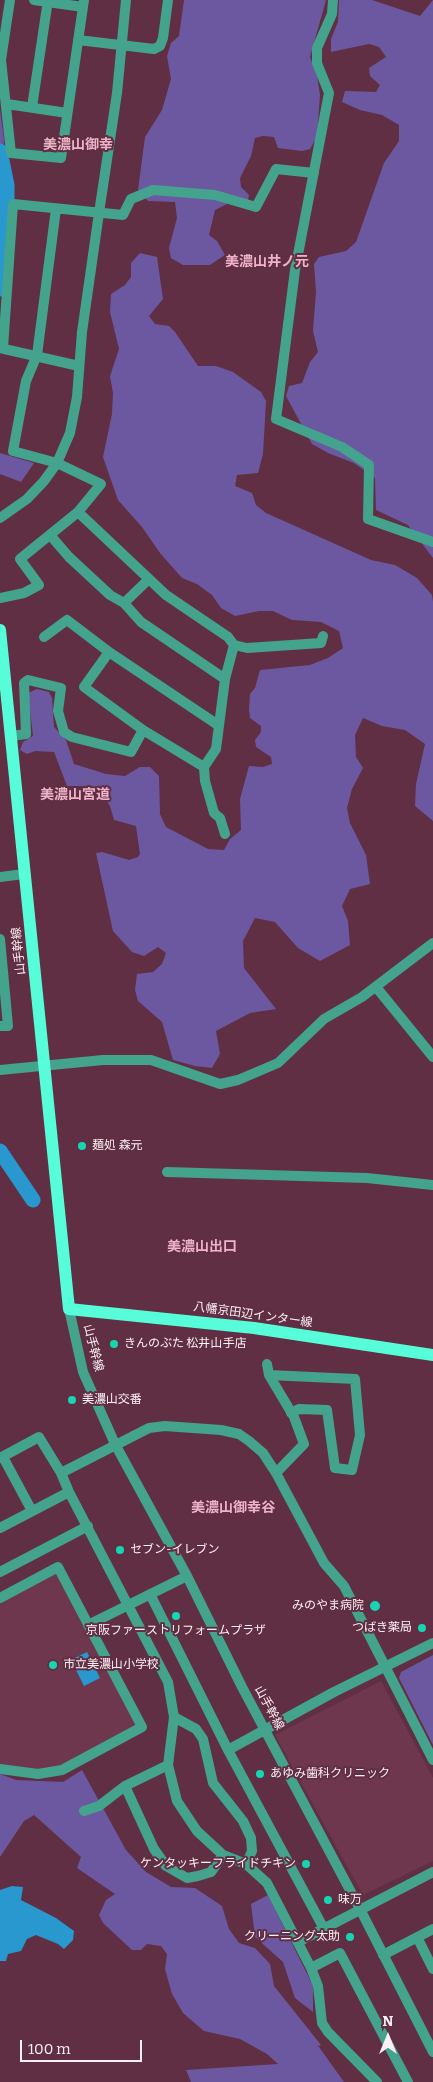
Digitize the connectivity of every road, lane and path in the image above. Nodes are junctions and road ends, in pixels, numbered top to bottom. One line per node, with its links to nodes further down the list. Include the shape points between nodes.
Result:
1 (10, 0): 10 (street, via 0,60)
2 (34, 0): 6 (street)
3 (126, 0): 9 (street)
4 (168, 0): 9 (street, via 160,46 154,49)
5 (333, 0): 13 (street, via 332,14 317,48 317,63 329,93)
6 (48, 1): 7 (street); 11 (street)
7 (84, 3): 8 (street)
8 (78, 40): 9 (street); 12 (street)
9 (122, 46): 15 (street)
10 (7, 104): 11 (street); 12 (street, via 11,152 61,158)
11 (32, 107): 12 (street)
12 (67, 112)
13 (314, 173): 15 (street, via 276,169 256,207 215,195 153,190 131,199 123,215); 24 (street, via 295,270 276,420 342,448 369,465 368,519)
14 (56, 208): 15 (street); 16 (street, via 13,204); 18 (street)
15 (98, 213): 19 (street)
16 (6, 254): 17 (street)
17 (2, 348): 18 (street)
18 (37, 355): 19 (street); 20 (street, via 26,380 13,450)
19 (79, 366): 20 (street, via 70,433)
20 (57, 463): 21 (street, via 101,484); 22 (street, via 27,499)
21 (78, 512): 23 (street); 25 (street)
22 (0, 518)
23 (50, 535): 26 (street, via 20,559 38,584 24,594); 27 (street, via 110,595)
24 (433, 542)
25 (149, 579): 27 (street); 31 (street, via 166,595 228,637)
26 (0, 598)
27 (124, 603): 33 (street, via 141,622)
28 (0, 636): 36 (main road, 山手幹線)
29 (323, 636): 31 (street, via 322,643 247,648)
30 (44, 637): 32 (street, via 67,620)
31 (234, 645): 33 (street)
32 (109, 652): 34 (street); 35 (street, via 84,687)
33 (225, 679): 34 (street)
34 (218, 726): 37 (street, via 216,749)
35 (143, 730): 36 (street, via 131,752 72,737 64,732 58,711 61,688 28,680 24,683 26,734); 37 (street)
36 (11, 736): 39 (main road, 山手幹線)
37 (204, 766): 38 (street, via 214,814 220,818)
38 (225, 834)
39 (24, 874): 40 (street); 46 (main road, 山手幹線)
40 (0, 877)
41 (0, 939): 44 (street, via 8,1026)
42 (433, 943): 43 (street)
43 (376, 987): 45 (street); 46 (street, via 324,1019 278,1063 238,1080 220,1084 151,1060)
44 (0, 1026)
45 (433, 1057)
46 (44, 1065): 47 (street); 50 (main road, 山手幹線)
47 (0, 1070)
48 (167, 1172): 49 (street, via 367,1178)
49 (433, 1185)
50 (69, 1309): 51 (main road, 八幡京田辺インター線, via 245,1327); 55 (street, 山手幹線, via 83,1372)
51 (433, 1355)
52 (267, 1364): 53 (street)
53 (269, 1375): 54 (street); 54 (street, via 355,1379 360,1436 352,1470 335,1468 327,1410 299,1409)
54 (291, 1413): 58 (street, via 304,1444)
55 (115, 1444): 57 (street); 58 (street, via 149,1428 221,1430 239,1434 249,1441 263,1453); 64 (street, 山手幹線)
56 (1, 1457): 57 (street, via 39,1437); 60 (street)
57 (61, 1473): 59 (street)
58 (276, 1473): 70 (street, via 324,1563 344,1586)
59 (68, 1492): 60 (street); 61 (street)
60 (32, 1511): 62 (street)
61 (88, 1526): 63 (street); 67 (street)
62 (0, 1528)
63 (0, 1572)
64 (187, 1576): 65 (street); 72 (street, 山手幹線)
65 (150, 1594): 67 (street); 73 (street)
66 (0, 1598): 68 (street, via 58,1567)
67 (128, 1606): 68 (street); 71 (street, via 168,1682)
68 (88, 1625): 76 (street, via 142,1727 62,1770 38,1774)
69 (433, 1643): 70 (street)
70 (384, 1667): 72 (street); 74 (street)
71 (174, 1718): 75 (street); 80 (street, via 196,1729 203,1739 213,1783 243,1821 251,1838 252,1850)
72 (265, 1730): 73 (street); 82 (street, 山手幹線)
73 (228, 1750): 83 (street)
74 (433, 1760)
75 (168, 1765): 77 (street); 79 (street, via 176,1801 197,1831)
76 (0, 1769)
77 (125, 1786): 78 (street, via 99,1806); 79 (street, via 154,1849 166,1866 187,1878 198,1876 211,1872)
78 (84, 1812)
79 (223, 1855): 80 (street)
80 (246, 1864): 86 (street, via 267,1883)
81 (433, 1872): 82 (street)
82 (360, 1908): 83 (street); 87 (street, 山手幹線)
83 (324, 1927): 86 (street)
84 (433, 1929): 85 (street)
85 (417, 1937): 87 (street); 89 (street)
86 (298, 1942): 88 (street)
87 (383, 1955): 90 (street, 山手幹線)
88 (311, 1968): 91 (street, via 318,1986 322,2022); 92 (street, via 340,1953)
89 (433, 1969)
90 (433, 2052)
91 (377, 2082)
92 (408, 2082)

